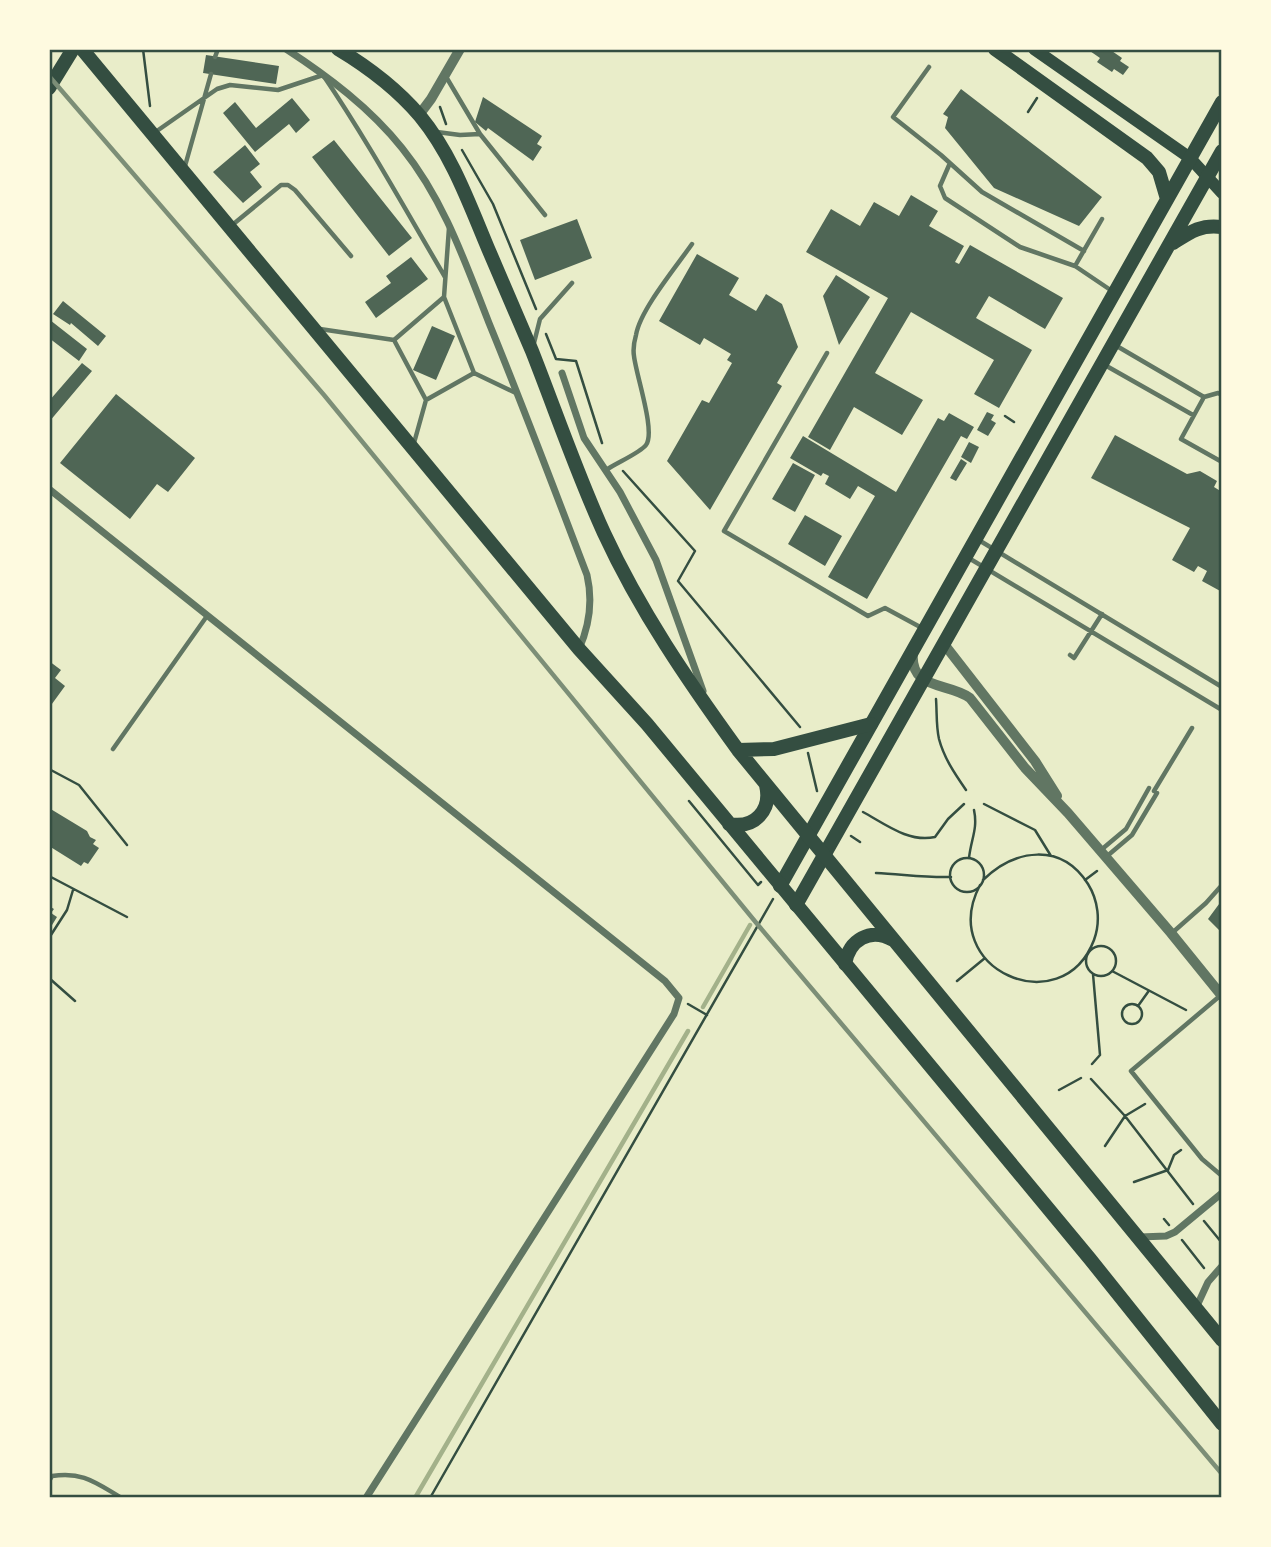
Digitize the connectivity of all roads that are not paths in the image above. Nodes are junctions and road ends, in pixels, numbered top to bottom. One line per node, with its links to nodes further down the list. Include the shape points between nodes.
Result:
1 (73, 49): 14 (main road)
2 (82, 49): 19 (main road)
3 (218, 49): 9 (lane)
4 (286, 49): 12 (street)
5 (338, 49): 17 (main road, via 381,79)
6 (460, 49): 13 (street)
7 (995, 49): 27 (main road, via 1147,158 1159,172)
8 (1034, 49): 22 (main road)
9 (215, 57)
10 (929, 67): 23 (lane, via 893,117)
11 (211, 74): 15 (lane)
12 (323, 75): 15 (lane, via 278,90 230,85); 30 (street, via 402,148); 38 (lane, via 357,124)
13 (445, 75): 17 (street); 20 (lane)
14 (49, 88)
15 (207, 95): 19 (lane); 24 (lane)
16 (1222, 102): 22 (main road)
17 (419, 115): 18 (main road)
18 (431, 132): 20 (lane); 45 (main road, via 455,170)
19 (153, 134): 24 (main road)
20 (480, 134): 28 (lane)
21 (1222, 151): 25 (main road)
22 (1190, 158): 25 (main road); 27 (main road)
23 (950, 163): 35 (lane, via 982,192); 37 (lane, via 940,186 945,198 1020,247)
24 (184, 170): 31 (main road)
25 (1208, 176): 26 (main road); 34 (main road)
26 (1222, 193)
27 (1167, 199): 40 (main road)
28 (544, 215)
29 (1102, 219): 35 (lane)
30 (449, 223): 38 (lane); 50 (street)
31 (231, 226): 36 (lane, via 281,185 288,185); 42 (main road)
32 (1222, 227): 34 (main road, via 1194,229)
33 (692, 244): 59 (lane, via 636,331 633,353 650,423 646,446)
34 (1169, 245): 44 (main road)
35 (1084, 251): 37 (lane)
36 (351, 256)
37 (1075, 266): 40 (lane)
38 (445, 277): 41 (lane)
39 (572, 283): 45 (lane, via 540,319)
40 (1115, 293): 61 (main road)
41 (444, 297): 43 (lane); 48 (lane)
42 (316, 329): 43 (lane); 57 (main road)
43 (394, 340): 54 (lane)
44 (1113, 344): 47 (main road); 53 (lane)
45 (532, 351): 52 (main road)
46 (827, 354): 67 (lane, via 724,531 868,616 885,608)
47 (1102, 364): 56 (lane); 62 (main road)
48 (474, 373): 50 (lane); 54 (lane)
49 (562, 373): 55 (street)
50 (518, 394): 70 (street, via 589,585 589,617)
51 (1222, 395): 53 (lane)
52 (549, 396): 55 (street); 76 (main road, via 587,495 625,575)
53 (1204, 397): 56 (lane)
54 (426, 400): 57 (lane)
55 (571, 402): 59 (street, via 584,438)
56 (1193, 415): 58 (lane, via 1181,439)
57 (412, 446): 70 (main road)
58 (1222, 462)
59 (606, 470): 76 (street, via 660,569)
60 (49, 489): 66 (street)
61 (976, 539): 62 (lane); 63 (main road)
62 (997, 551): 64 (main road); 65 (lane)
63 (966, 557): 64 (lane); 67 (main road)
64 (986, 568): 68 (lane); 69 (main road)
65 (1102, 614): 68 (lane); 74 (lane)
66 (208, 615): 79 (lane); 103 (street, via 665,981 679,998 674,1014)
67 (925, 630): 71 (main road)
68 (1091, 630): 72 (lane, via 1074,658); 75 (lane)
69 (944, 644): 73 (main road); 82 (street, via 1035,761)
70 (579, 649): 83 (main road)
71 (914, 649): 73 (street, via 914,667); 77 (main road)
72 (1070, 655)
73 (924, 680): 82 (street, via 970,698 1025,768); 86 (main road)
74 (1222, 687)
75 (1222, 710)
76 (712, 714): 80 (main road)
77 (871, 724): 80 (main road, via 774,748); 84 (main road)
78 (1192, 728): 85 (lane, via 1153,791)
79 (113, 749)
80 (738, 750): 81 (main road)
81 (766, 785): 83 (main road, via 768,800 763,813 751,823); 84 (main road)
82 (1068, 813): 85 (street)
83 (729, 824): 88 (main road)
84 (808, 836): 86 (main road); 88 (main road)
85 (1103, 854): 90 (street)
86 (824, 856): 89 (main road); 91 (main road)
87 (1222, 885): 90 (lane)
88 (780, 886): 89 (main road)
89 (796, 905): 92 (main road)
90 (1171, 933): 93 (street)
91 (894, 941): 92 (main road, via 879,934 863,937 852,945); 96 (main road)
92 (845, 964): 100 (main road)
93 (1222, 996): 94 (lane, via 1131,1071 1202,1159)
94 (1222, 1176)
95 (1222, 1193): 96 (street, via 1175,1232)
96 (1137, 1237): 98 (main road)
97 (1222, 1266): 98 (street)
98 (1196, 1309): 99 (main road)
99 (1222, 1340)
100 (1222, 1424)
101 (49, 1481): 102 (lane, via 52,1476 69,1473 92,1480)
102 (121, 1498)
103 (366, 1498)

